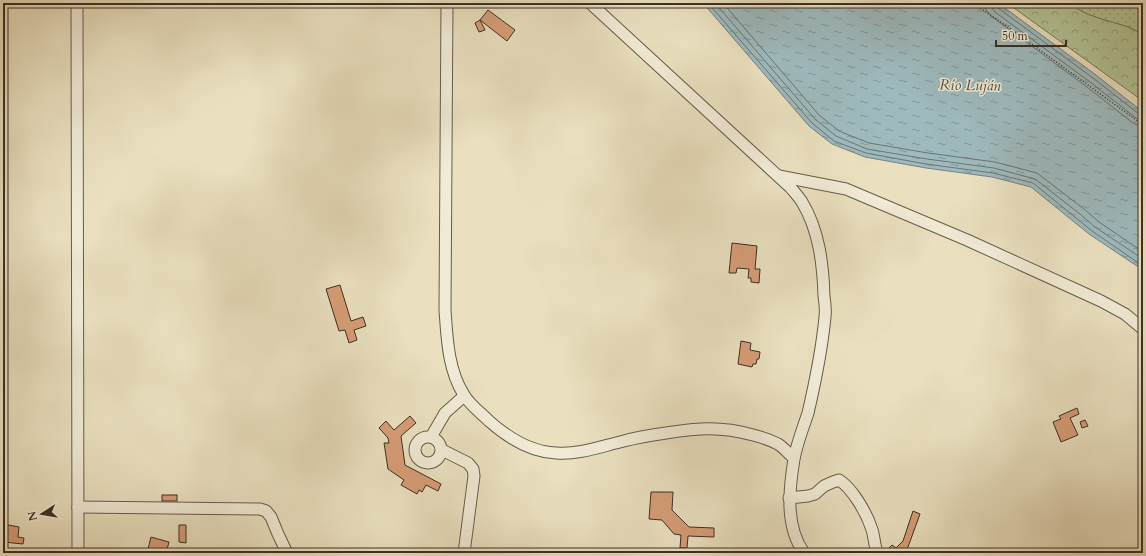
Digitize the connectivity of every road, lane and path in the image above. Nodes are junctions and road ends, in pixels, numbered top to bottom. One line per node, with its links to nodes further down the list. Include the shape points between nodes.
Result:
1 (76, 3): 13 (street)
2 (447, 3): 8 (street, via 445,310 451,362)
3 (590, 3): 6 (street)
4 (972, 3): 5 (path)
5 (1143, 125)
6 (778, 176): 7 (street, via 846,190 967,240 1101,301 1125,314); 11 (street, via 802,202 813,226 820,248 824,279 825,316 816,376)
7 (1143, 329)
8 (464, 396): 9 (street, via 445,413); 11 (street, via 500,430 536,449 556,453 581,452 638,437 713,428 736,430 761,437 778,445)
9 (431, 437): 10 (street, via 438,442); 10 (street, via 418,441 415,449 420,461 432,463 439,458)
10 (442, 450): 17 (street, via 468,463 473,469)
11 (794, 458): 12 (street)
12 (789, 498): 14 (street, via 815,494 824,486 839,480 846,484 871,527); 18 (street, via 794,534)
13 (78, 507): 15 (street); 16 (street, via 260,509 271,517)
14 (876, 549)
15 (78, 553)
16 (287, 553)
17 (464, 553)
18 (804, 553)

